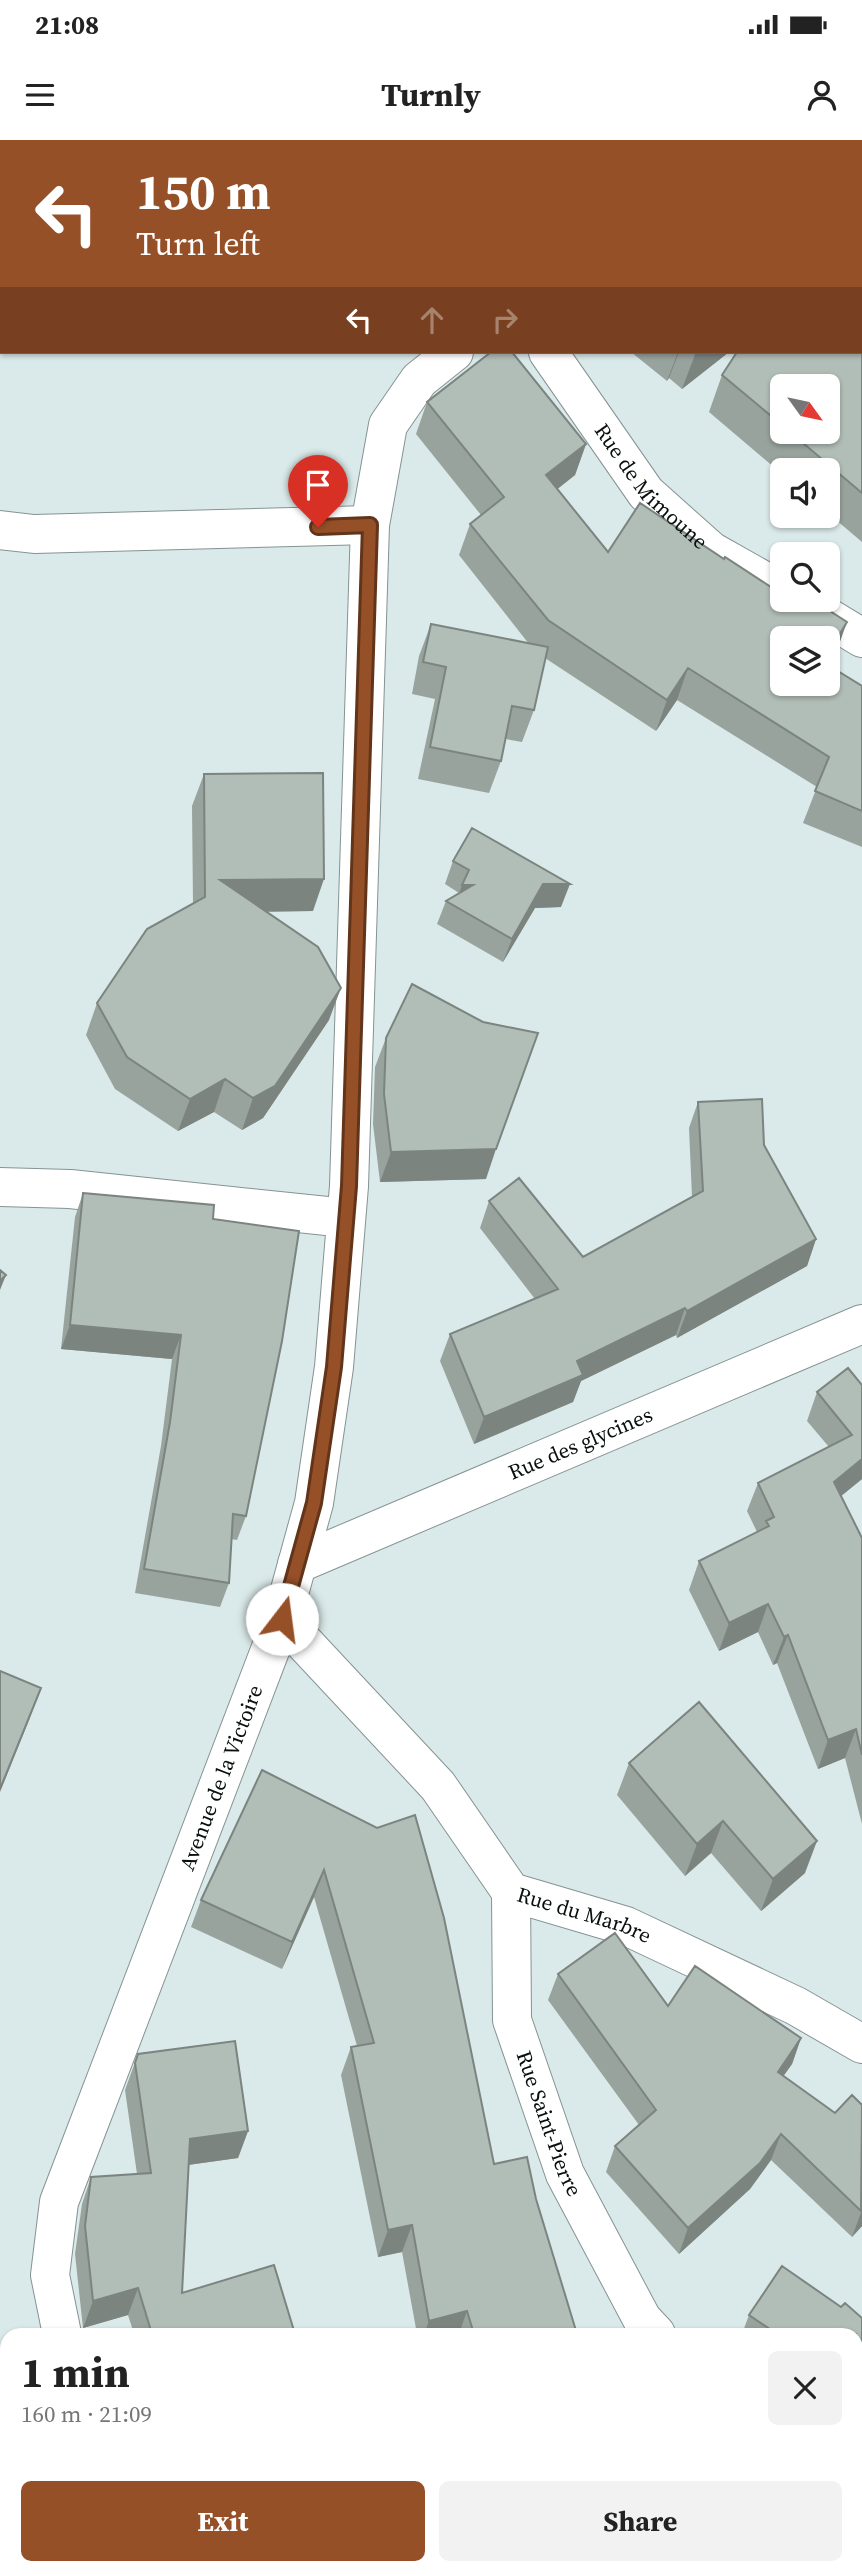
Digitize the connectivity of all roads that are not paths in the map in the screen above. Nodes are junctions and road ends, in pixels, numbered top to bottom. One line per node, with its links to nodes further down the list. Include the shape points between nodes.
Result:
1 (452, 354): 3 (street, Avenue de la Victoire, via 419,380 388,425)
2 (549, 354): 5 (street, Rue de Mimoune, via 646,493 711,551)
3 (370, 525): 4 (street, via 34,534); 9 (street, Avenue de la Victoire)
4 (0, 530)
5 (770, 584)
6 (819, 612): 7 (street)
7 (862, 638)
8 (0, 1187): 9 (street, via 70,1189)
9 (346, 1218): 11 (street, Avenue de la Victoire, via 334,1367 314,1503)
10 (862, 1324): 11 (street, Rue des glycines)
11 (297, 1564): 12 (street, Avenue de la Victoire)
12 (282, 1619): 13 (street, Rue du Marbre, via 438,1786); 15 (street, Avenue de la Victoire, via 59,2202 50,2275)
13 (512, 1892): 14 (street, Rue du Marbre, via 626,1926 796,2006); 16 (street, Rue Saint-Pierre, via 512,2020 565,2174)
14 (862, 2044)
15 (61, 2328)
16 (650, 2328)

